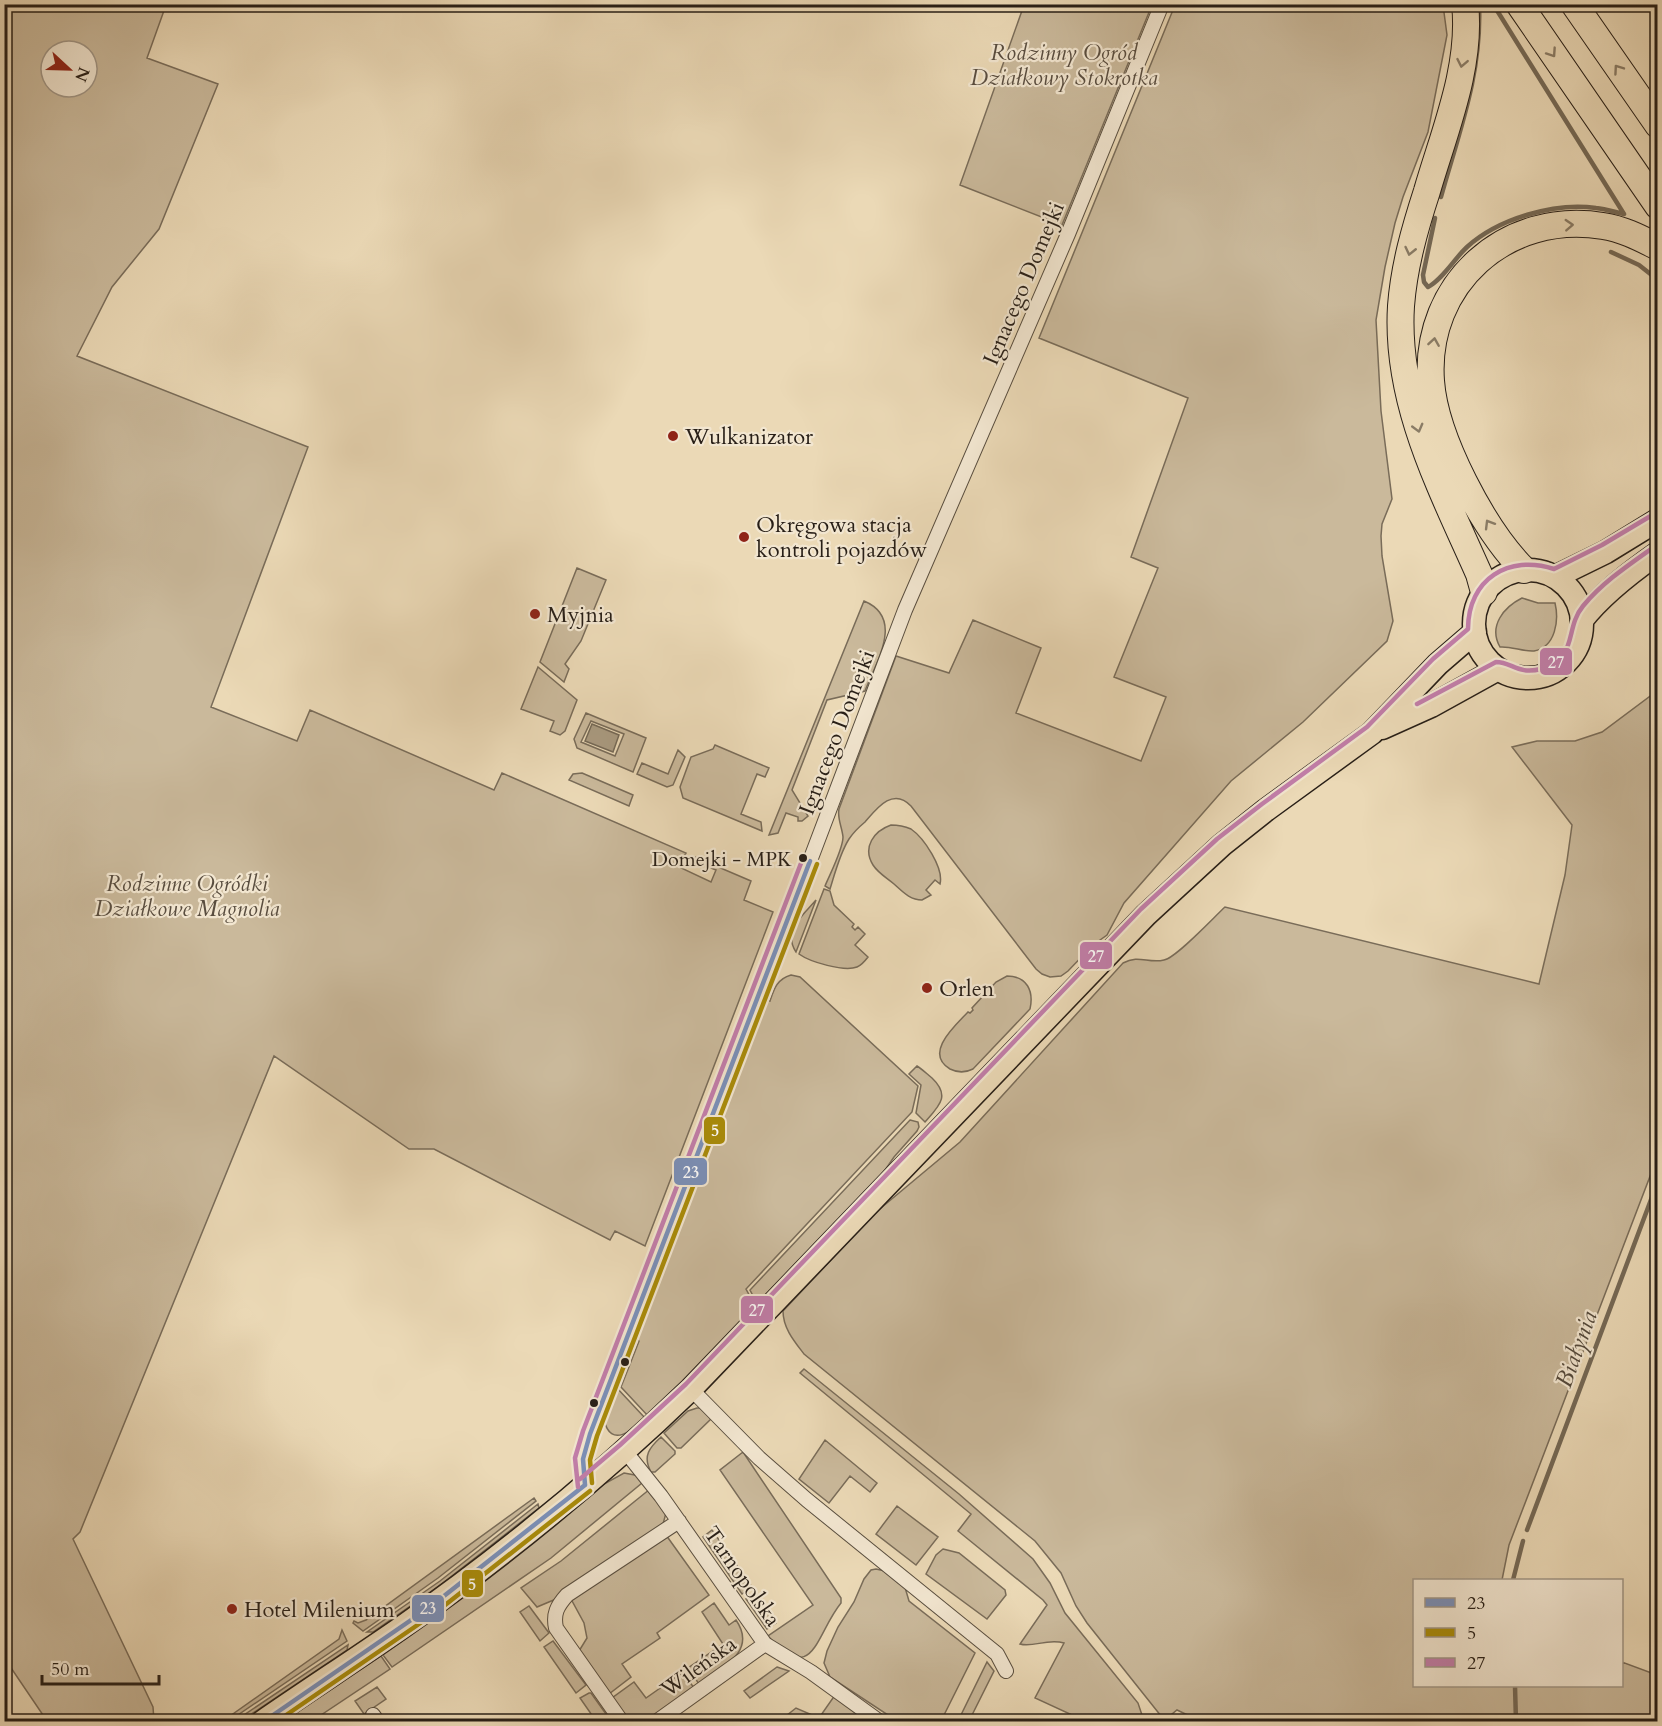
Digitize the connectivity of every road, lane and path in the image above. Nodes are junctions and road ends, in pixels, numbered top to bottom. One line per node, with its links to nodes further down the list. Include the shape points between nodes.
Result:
1 (1162, 4): 19 (street, Ignacego Domejki, via 1068,234 905,610 596,1416 582,1461)
2 (1465, 4): 12 (highway, one-way to 12, via 1464,54 1406,270 1401,340 1404,372 1423,447)
3 (1519, 4): 6 (highway, one-way to 6)
4 (1574, 4): 5 (highway, one-way to 4)
5 (1658, 125)
6 (1658, 206)
7 (1658, 247): 10 (highway, one-way to 7, via 1491,528 1445,439 1436,412 1431,360 1441,312 1471,267 1519,234 1547,226 1602,225)
8 (1658, 520): 11 (main road)
9 (1658, 553): 13 (main road, via 1605,595)
10 (1524, 570): 11 (main road); 12 (main road, via 1502,577)
11 (1555, 578): 13 (main road, via 1574,595)
12 (1484, 592): 14 (main road, via 1475,613)
13 (1582, 620): 15 (main road, via 1576,649 1554,672 1523,678)
14 (1475, 632): 15 (main road, via 1485,657); 16 (main road, via 1438,664)
15 (1498, 669): 16 (main road)
16 (1372, 733): 17 (main road, via 1231,838 1146,915)
17 (691, 1389): 18 (main road); 22 (street, via 807,1500 997,1653)
18 (625, 1451): 19 (main road); 20 (street, Tarnopolska)
19 (585, 1485): 23 (main road, via 430,1607)
20 (679, 1521): 21 (street, Tarnopolska); 24 (street, via 567,1595 555,1613 556,1628)
21 (765, 1644): 25 (street, Wileńska); 26 (street, Tarnopolska)
22 (1006, 1671)
23 (262, 1722)
24 (622, 1722)
25 (656, 1722)
26 (879, 1722)

